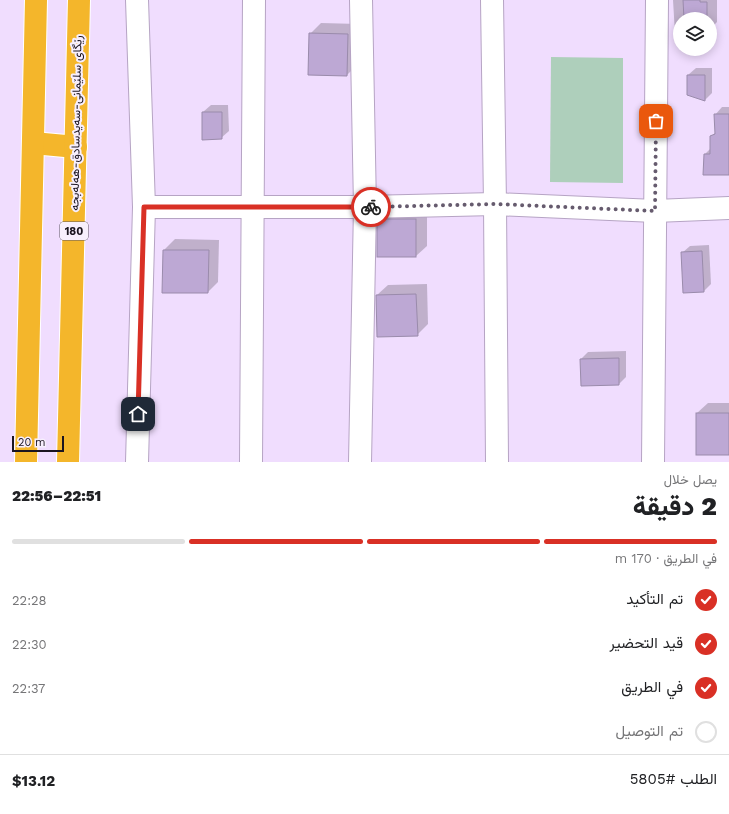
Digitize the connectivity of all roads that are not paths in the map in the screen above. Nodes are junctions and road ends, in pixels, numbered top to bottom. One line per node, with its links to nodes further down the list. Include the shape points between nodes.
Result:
1 (36, 0): 8 (highway)
2 (79, 0): 9 (highway, رێگای سلێمانی-سەیدسادق-هەلەبجە / 180)
3 (136, 0): 11 (street)
4 (254, 0): 13 (street)
5 (361, 0): 12 (street)
6 (492, 0): 10 (street)
7 (657, 0): 15 (street)
8 (33, 144): 9 (highway); 16 (highway)
9 (76, 147): 17 (highway, رێگای سلێمانی-سەیدسادق-هەلەبجە / 180)
10 (495, 204): 12 (street); 15 (street); 21 (street)
11 (144, 207): 13 (street); 18 (street)
12 (365, 207): 13 (street); 20 (street)
13 (253, 208): 19 (street)
14 (729, 208): 15 (street)
15 (655, 211): 22 (street)
16 (26, 462)
17 (68, 462)
18 (137, 462)
19 (251, 462)
20 (360, 462)
21 (497, 462)
22 (653, 462)

